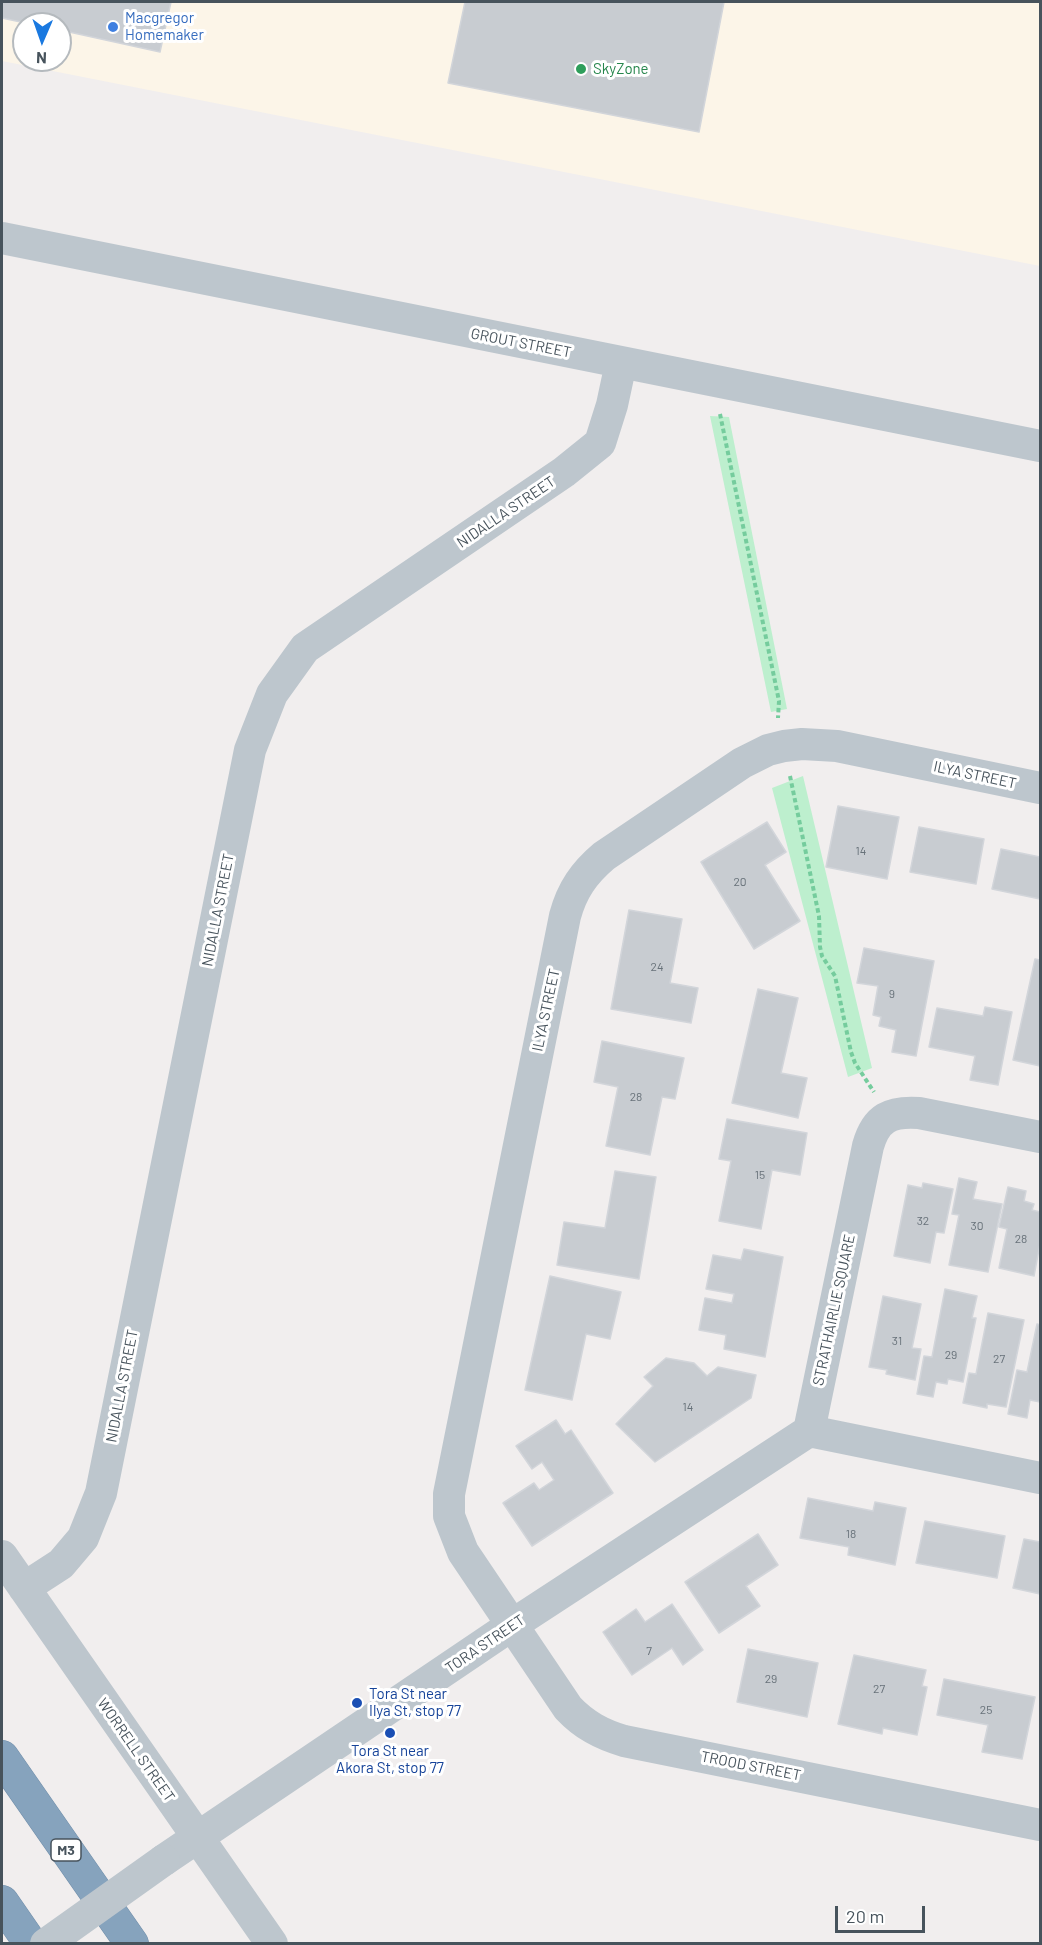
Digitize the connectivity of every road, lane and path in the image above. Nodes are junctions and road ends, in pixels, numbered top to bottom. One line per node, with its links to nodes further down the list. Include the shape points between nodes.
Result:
1 (2, 238): 2 (street, GROUT STREET)
2 (621, 363): 4 (street, GROUT STREET); 13 (street, NIDALLA STREET, via 600,443 564,472 305,648 272,694 250,750 101,1493 83,1538 61,1564)
3 (717, 404): 5 (path, via 779,701)
4 (1041, 446)
5 (779, 719)
6 (789, 773): 8 (path, via 818,909 822,956 835,976 851,1052)
7 (1041, 788): 14 (street, ILYA STREET, via 837,746 784,746 742,763 604,856 578,884 565,916 448,1494 449,1516 462,1552)
8 (886, 1117): 9 (street, via 919,1113); 10 (street, STRATHAIRLIE SQUARE, via 871,1135 868,1146)
9 (1041, 1137)
10 (809, 1431): 11 (street); 14 (street, TORA STREET)
11 (1041, 1478)
12 (2, 1556): 13 (street, WORRELL STREET)
13 (24, 1588): 17 (street, WORRELL STREET)
14 (512, 1625): 16 (street, TROOD STREET, via 568,1708 606,1736); 17 (street, TORA STREET)
15 (2, 1757): 21 (highway, M3)
16 (1041, 1825)
17 (197, 1837): 20 (street, TORA STREET, bridge); 22 (street, WORRELL STREET)
18 (2, 1902): 19 (highway)
19 (31, 1944)
20 (46, 1944)
21 (132, 1944)
22 (272, 1944)

